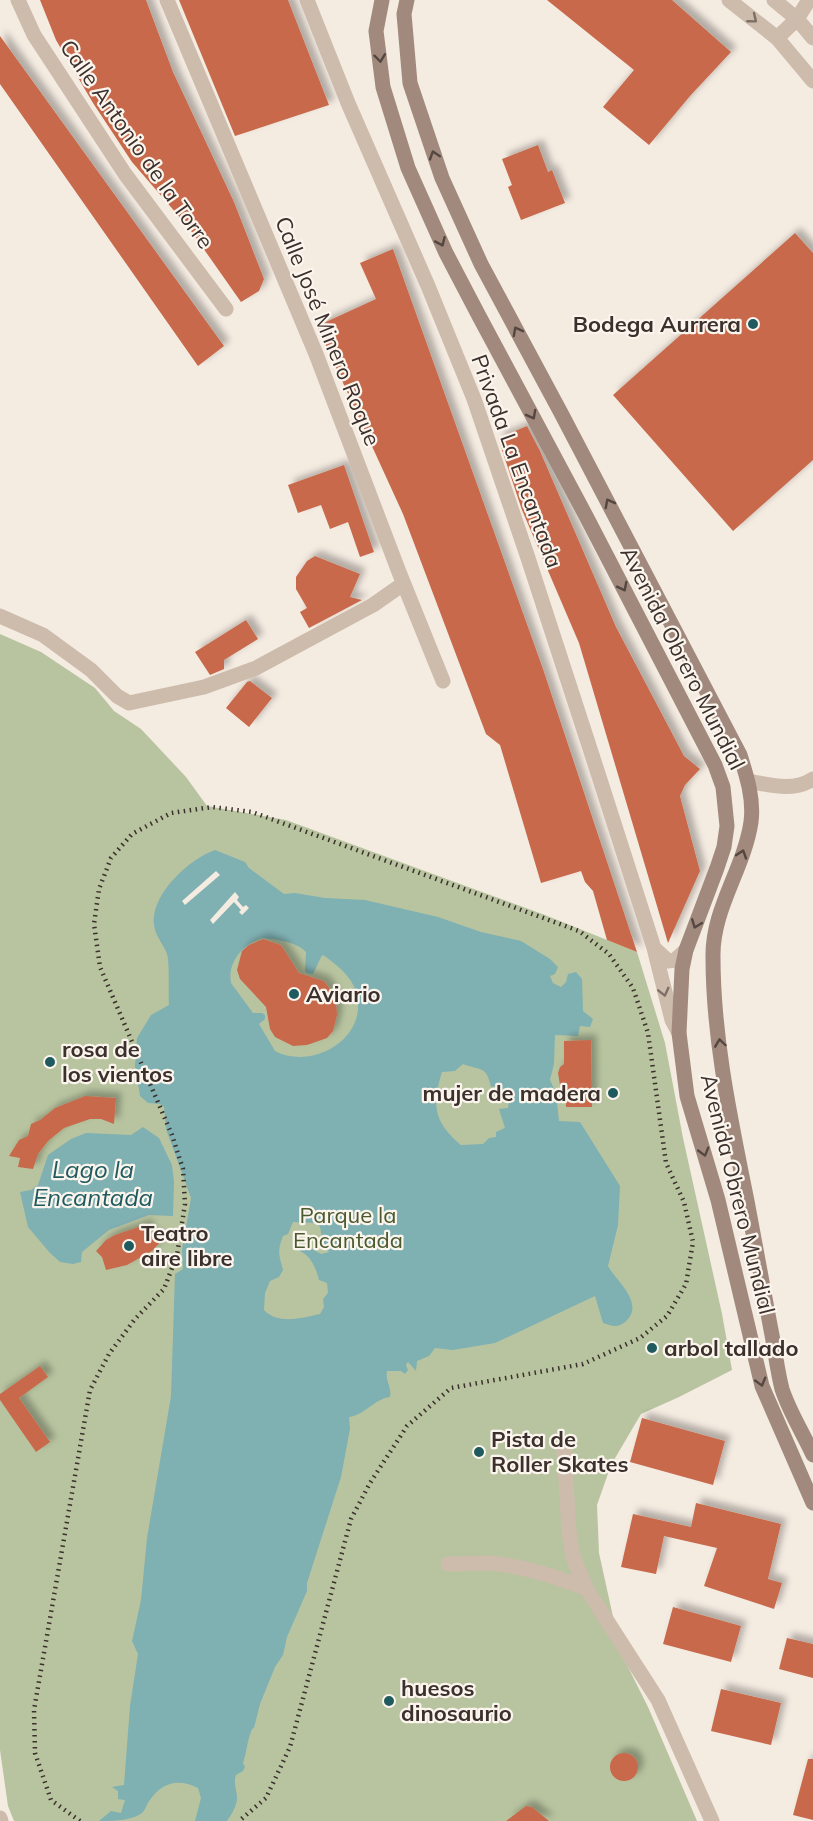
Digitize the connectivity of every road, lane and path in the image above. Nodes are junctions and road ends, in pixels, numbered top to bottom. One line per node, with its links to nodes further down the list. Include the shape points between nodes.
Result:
1 (18, 0): 13 (street, Calle Antonio de la Torre, via 33,35 125,174)
2 (167, 0): 14 (street, Calle José Minero Roque, via 316,354)
3 (307, 0): 19 (street, Privada La Encantada, via 474,399)
4 (382, 0): 20 (main road, Avenida Obrero Mundial, one-way to 20, via 376,31 383,87 408,168 446,253 715,765 723,787 724,847)
5 (407, 0): 18 (main road, Avenida Obrero Mundial, one-way to 5, via 740,755 481,264 442,178 410,83 404,14)
6 (729, 0): 10 (street, one-way to 10)
7 (774, 0): 9 (street)
8 (807, 1): 9 (street)
9 (797, 19): 10 (street); 11 (street)
10 (777, 38): 12 (street)
11 (813, 38)
12 (813, 81)
13 (226, 309)
14 (403, 584): 15 (street, via 373,605 256,668 204,687 129,703 44,635); 16 (street, Calle José Minero Roque)
15 (0, 616)
16 (443, 681)
17 (813, 779): 18 (street, via 801,786 780,787)
18 (748, 781): 23 (main road, Avenida Obrero Mundial, one-way to 18, via 783,1389 728,1102 716,1017 715,928 751,821)
19 (654, 948): 20 (street, via 668,961); 21 (street, Privada La Encantada, one-way to 21)
20 (686, 950): 21 (main road, Avenida Obrero Mundial)
21 (679, 1034): 24 (main road, Avenida Obrero Mundial, one-way to 24, via 687,1096 718,1200 762,1386)
22 (564, 1451): 26 (street, via 570,1540)
23 (813, 1455)
24 (813, 1503)
25 (448, 1564): 26 (street, via 491,1563 521,1568)
26 (586, 1588): 27 (street, via 658,1700)
27 (712, 1821)

